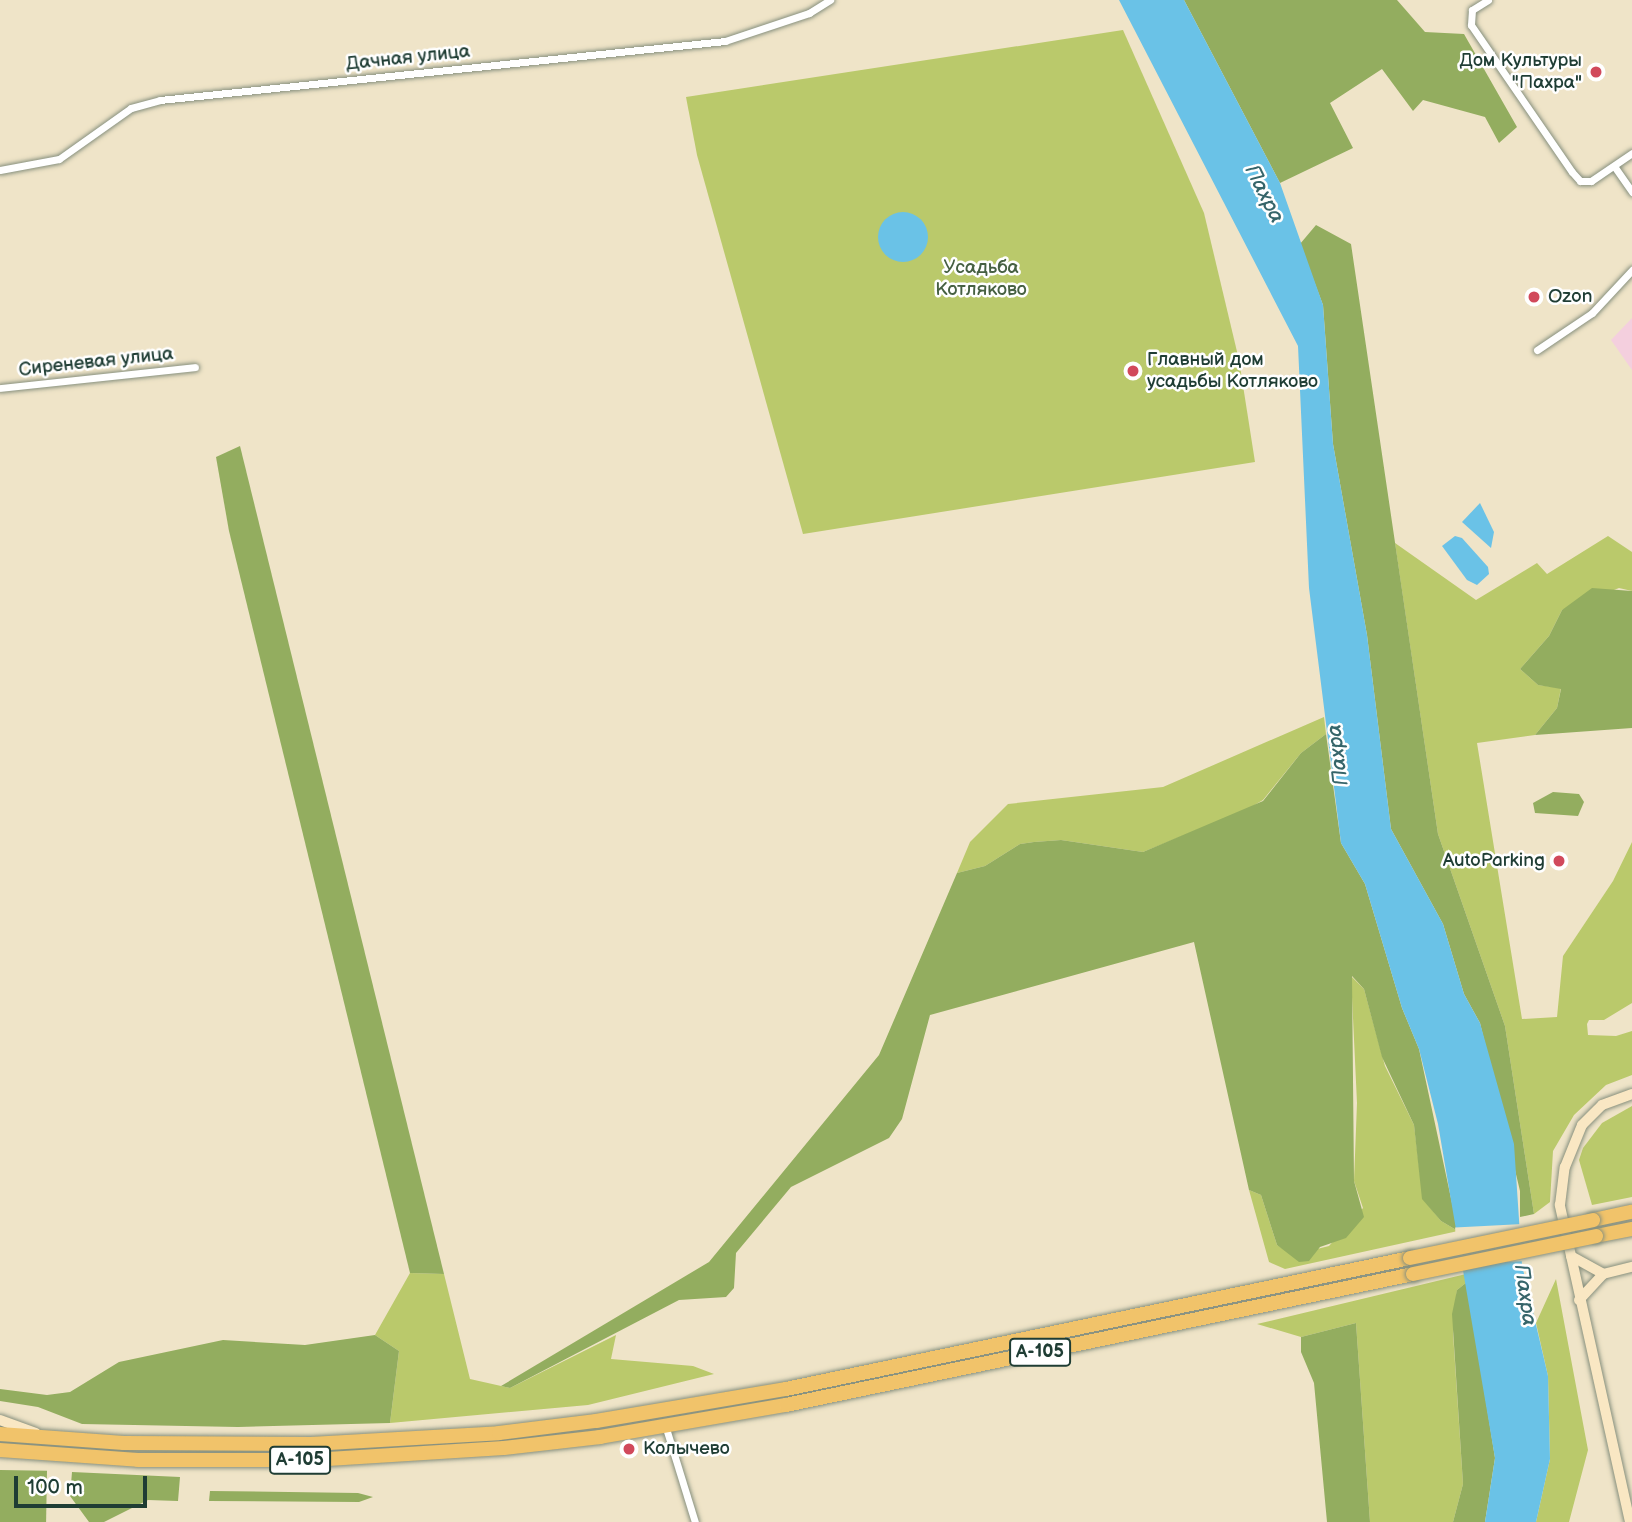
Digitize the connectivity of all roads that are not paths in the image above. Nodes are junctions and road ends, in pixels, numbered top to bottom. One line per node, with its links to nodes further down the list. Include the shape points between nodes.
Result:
1 (830, 0): 5 (street, Дачная улица, via 809,13 725,41 160,100 131,108 59,159)
2 (1488, 0): 4 (street, via 1472,10 1471,26 1572,172 1580,181 1591,181)
3 (1632, 153): 4 (street)
4 (1614, 166): 6 (street)
5 (0, 170)
6 (1632, 192)
7 (1632, 270): 8 (street, via 1592,313)
8 (1537, 349)
9 (195, 367): 10 (street, Сиреневая улица)
10 (0, 388)
11 (1632, 1094): 14 (street, via 1597,1109 1574,1142 1560,1205)
12 (1632, 1212): 21 (highway, А-105, bridge, via 786,1389 596,1421 499,1433 311,1444)
13 (1632, 1229): 19 (highway, А-105, bridge)
14 (1571, 1256): 16 (street); 17 (street)
15 (1632, 1267): 16 (street)
16 (1603, 1274): 17 (street)
17 (1579, 1300): 24 (street)
18 (0, 1420): 21 (street)
19 (666, 1428): 22 (highway, А-105, via 504,1448 313,1460 138,1460); 23 (street)
20 (0, 1434): 21 (highway, А-105)
21 (59, 1439)
22 (0, 1450)
23 (695, 1522)
24 (1630, 1522)

